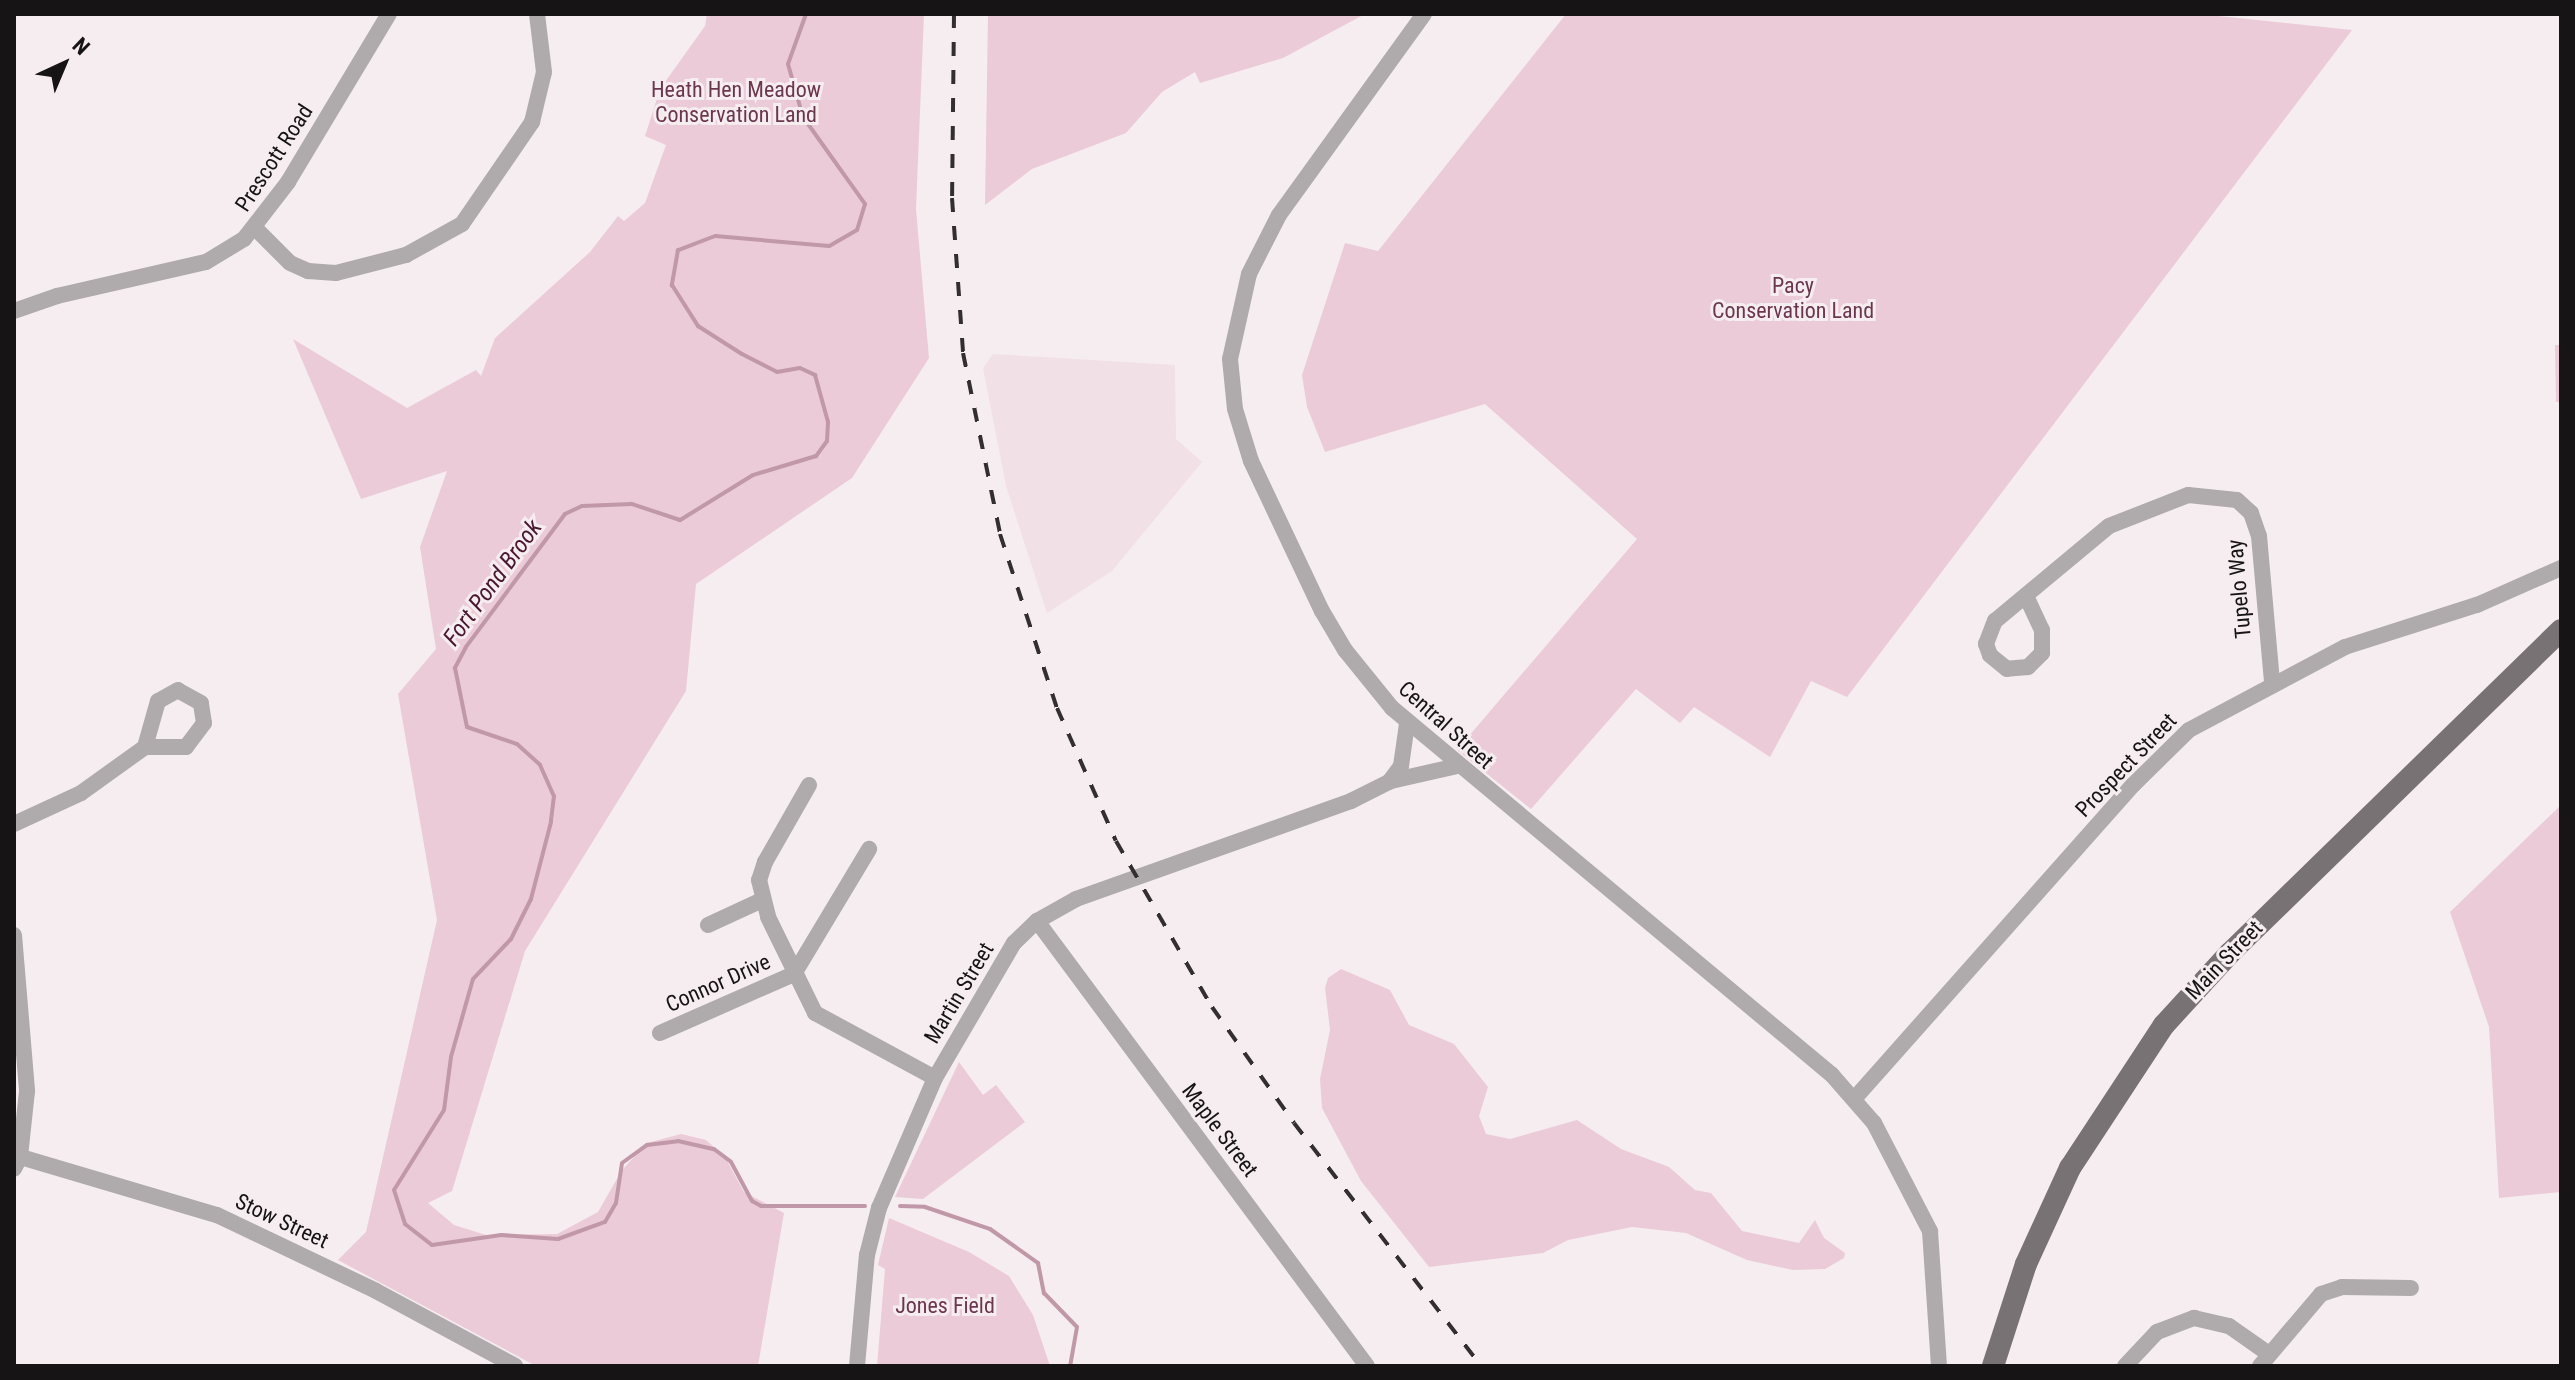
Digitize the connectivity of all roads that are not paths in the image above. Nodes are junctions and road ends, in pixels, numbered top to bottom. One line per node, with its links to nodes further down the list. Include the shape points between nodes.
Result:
1 (389, 14): 4 (street, Prescott Road)
2 (537, 14): 4 (street, via 544,72 532,122 462,224 406,255 336,273 290,263)
3 (1424, 14): 10 (street, Central Street, via 1279,215 1249,274 1230,359 1238,427 1298,567 1345,650)
4 (255, 228): 5 (street, Prescott Road, via 206,262)
5 (14, 311)
6 (2561, 568): 9 (street, Prospect Street, via 2477,605 2345,647)
7 (2026, 596): 9 (street, Tupelo Way, via 2109,526 2188,495 2237,500 2251,513 2259,536)
8 (2561, 630): 32 (main road, Main Street, via 2261,921 2164,1025 2070,1168 2026,1264)
9 (2272, 683): 24 (street, Prospect Street, via 2189,730 2161,755)
10 (1407, 724): 12 (street, Central Street); 13 (street, via 1401,766)
11 (145, 747): 15 (street, via 81,793)
12 (1457, 766): 13 (street, Martin Street); 24 (street, Central Street)
13 (1389, 782): 18 (street, Martin Street, via 1351,801 1076,899)
14 (809, 785): 17 (street, via 765,862)
15 (14, 824)
16 (869, 849): 21 (street)
17 (762, 900): 19 (street); 21 (street)
18 (1037, 921): 23 (street, Martin Street, via 1000,963); 30 (street, Maple Street)
19 (708, 925)
20 (14, 935): 25 (street, via 27,1075)
21 (794, 974): 22 (street, Connor Drive); 23 (street, via 826,1022)
22 (660, 1033)
23 (935, 1078): 29 (street, Martin Street, via 879,1208 867,1255)
24 (1855, 1098): 31 (street, Central Street, via 1927,1221 1935,1263)
25 (16, 1161): 28 (street, Stow Street, via 217,1215 376,1291)
26 (2411, 1288): 27 (street, via 2328,1291 2303,1309)
27 (2264, 1360): 33 (street, via 2229,1326 2194,1318 2157,1332)
28 (515, 1366)
29 (857, 1366)
30 (1367, 1366)
31 (1939, 1366)
32 (1993, 1366)
33 (2125, 1366)

